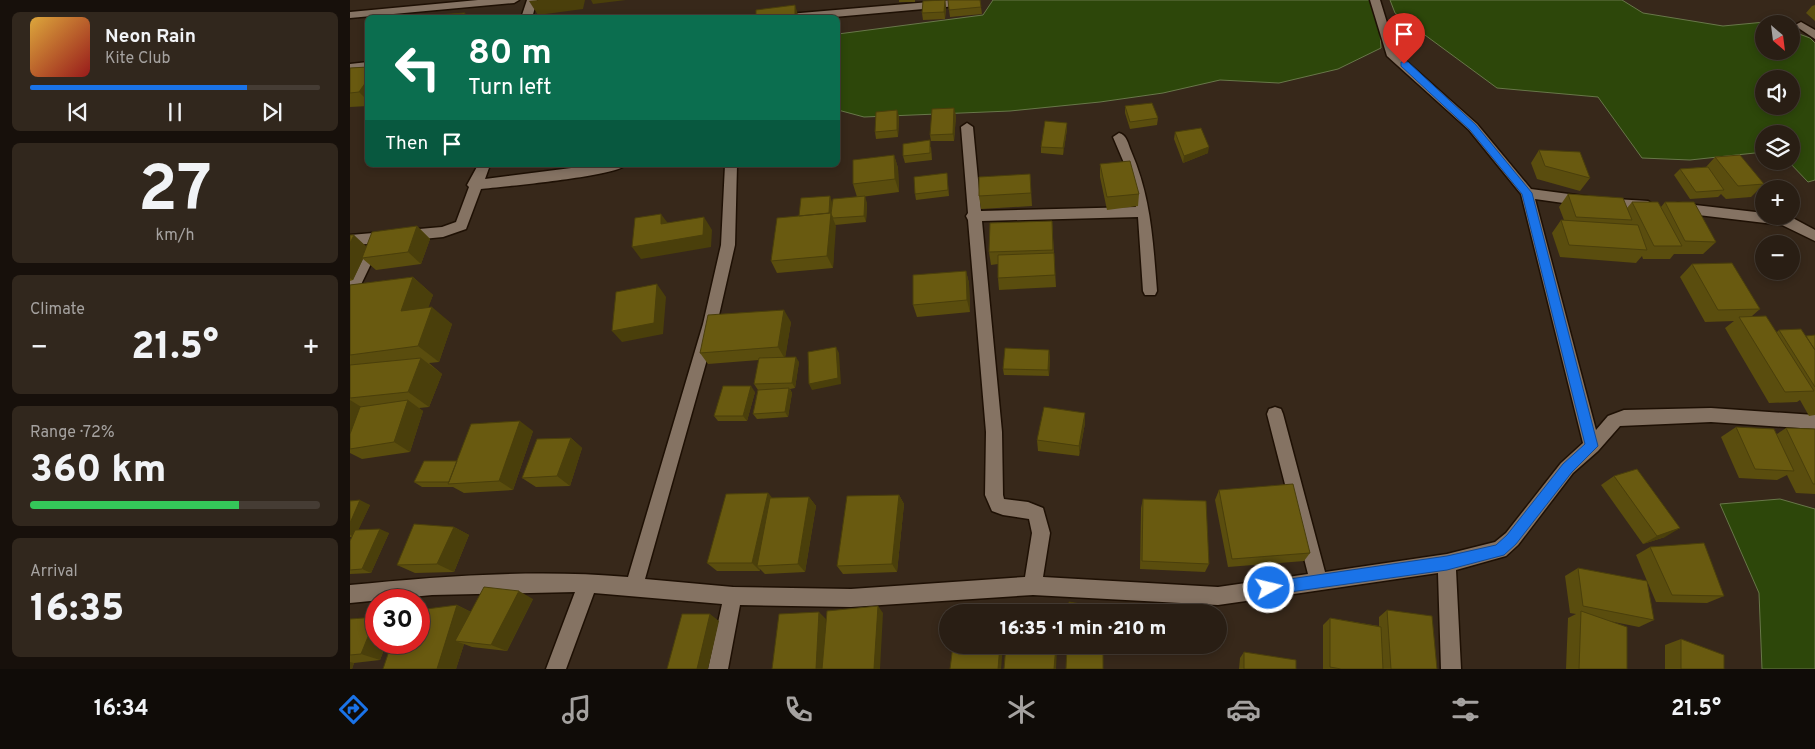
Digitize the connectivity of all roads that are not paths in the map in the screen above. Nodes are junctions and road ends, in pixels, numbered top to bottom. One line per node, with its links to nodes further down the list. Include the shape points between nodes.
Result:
1 (514, 0): 5 (street)
2 (532, 0): 6 (street)
3 (1375, 0): 18 (street, via 1391,52 1473,128)
4 (970, 2): 7 (street)
5 (350, 15)
6 (527, 15)
7 (813, 15)
8 (1801, 25): 9 (street)
9 (1815, 36)
10 (365, 66): 11 (street)
11 (350, 68)
12 (967, 127): 20 (street)
13 (1119, 137): 19 (street, via 1133,170)
14 (483, 167): 17 (street)
15 (608, 167): 17 (street)
16 (731, 167): 33 (street, via 728,245 710,324)
17 (474, 185): 22 (street, via 465,218 453,230)
18 (1527, 193): 21 (street, via 1785,220); 28 (street)
19 (1144, 212): 20 (street); 24 (street)
20 (973, 216): 32 (street, via 994,432 994,494 998,505 1007,510 1032,510 1037,514 1042,533)
21 (1815, 236)
22 (378, 239): 23 (street); 25 (street)
23 (350, 240)
24 (1150, 291)
25 (350, 293)
26 (1275, 414): 30 (street)
27 (1815, 422): 28 (street, via 1711,415 1624,417 1614,420)
28 (1592, 446): 29 (street, via 1567,468 1500,550)
29 (1447, 563): 30 (street); 38 (street)
30 (1319, 581): 32 (street, via 1218,596)
31 (588, 583): 33 (street); 34 (street, via 432,586); 36 (street)
32 (1033, 586): 35 (street, via 851,598)
33 (634, 587): 35 (street)
34 (350, 594)
35 (733, 596): 37 (street)
36 (556, 669)
37 (718, 669)
38 (1451, 669)

